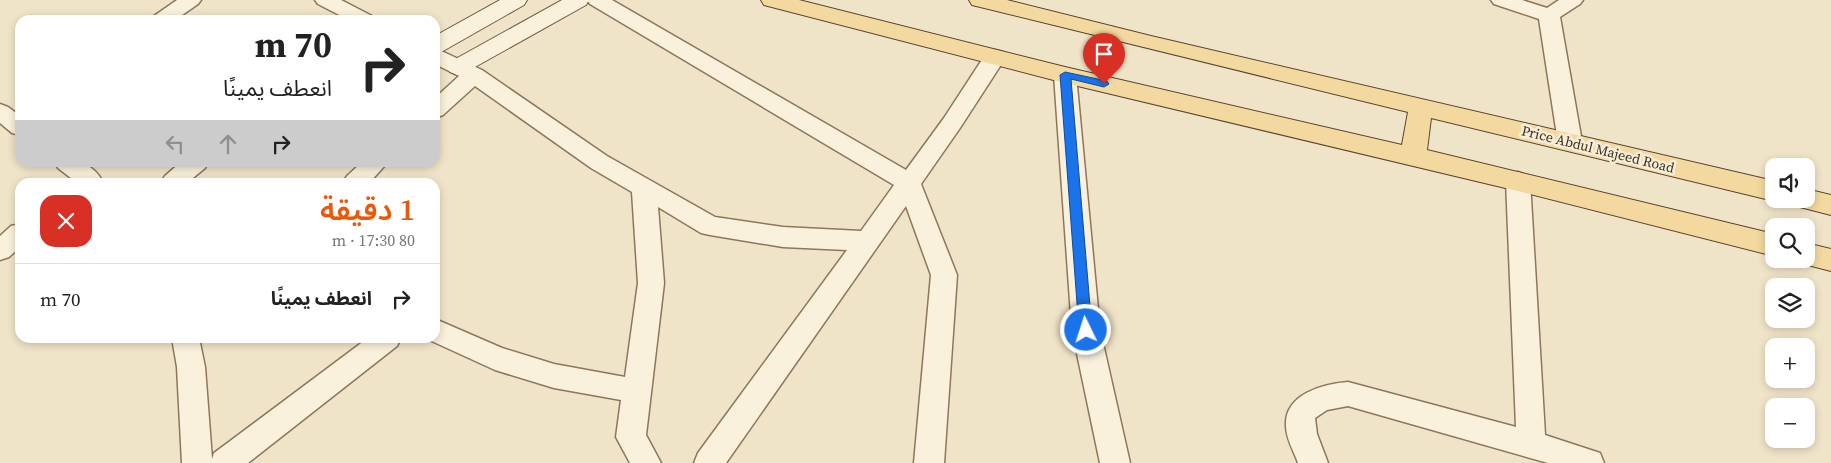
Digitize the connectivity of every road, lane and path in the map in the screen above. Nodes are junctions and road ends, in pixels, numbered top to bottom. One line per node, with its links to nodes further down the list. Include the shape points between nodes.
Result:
1 (191, 0): 11 (street)
2 (325, 0): 12 (street)
3 (516, 0): 14 (street)
4 (578, 0): 17 (street)
5 (597, 0): 30 (street)
6 (772, 0): 15 (main road)
7 (980, 0): 10 (main road, Price Abdul Majeed Road)
8 (1501, 0): 13 (street)
9 (1573, 0): 13 (street)
10 (1019, 4): 20 (main road, Price Abdul Majeed Road, via 1151,43)
11 (168, 15)
12 (354, 15)
13 (1549, 15): 21 (street)
14 (440, 43)
15 (995, 57): 18 (main road); 30 (street)
16 (440, 58): 17 (street)
17 (466, 71): 19 (street); 31 (street, via 599,162)
18 (1065, 75): 22 (main road); 51 (street, via 1086,330)
19 (440, 104)
20 (1421, 106): 21 (main road, Price Abdul Majeed Road); 22 (main road)
21 (1570, 142): 32 (main road, Price Abdul Majeed Road)
22 (1412, 156): 29 (main road)
23 (71, 167): 26 (street)
24 (191, 167): 27 (street)
25 (372, 167): 28 (street)
26 (82, 178)
27 (178, 178)
28 (359, 178)
29 (1518, 181): 37 (main road); 45 (street)
30 (909, 183): 36 (street); 50 (street, via 944,275)
31 (644, 188): 36 (street, via 710,226 783,237); 44 (street, via 651,283)
32 (1765, 189)
33 (1815, 201): 34 (main road)
34 (1831, 205)
35 (15, 237): 38 (street)
36 (867, 242): 49 (street)
37 (1765, 244)
38 (0, 250)
39 (1815, 256): 40 (main road)
40 (1831, 260)
41 (440, 332): 44 (street, via 495,358 546,374)
42 (186, 343): 46 (street, via 192,368)
43 (381, 343): 47 (street)
44 (637, 391): 48 (street, via 631,437)
45 (1531, 444): 52 (street, via 1348,394 1328,396 1303,411 1300,424); 53 (street)
46 (197, 463)
47 (225, 463)
48 (646, 463)
49 (709, 463)
50 (929, 463)
51 (1115, 463)
52 (1313, 463)
53 (1589, 463)

